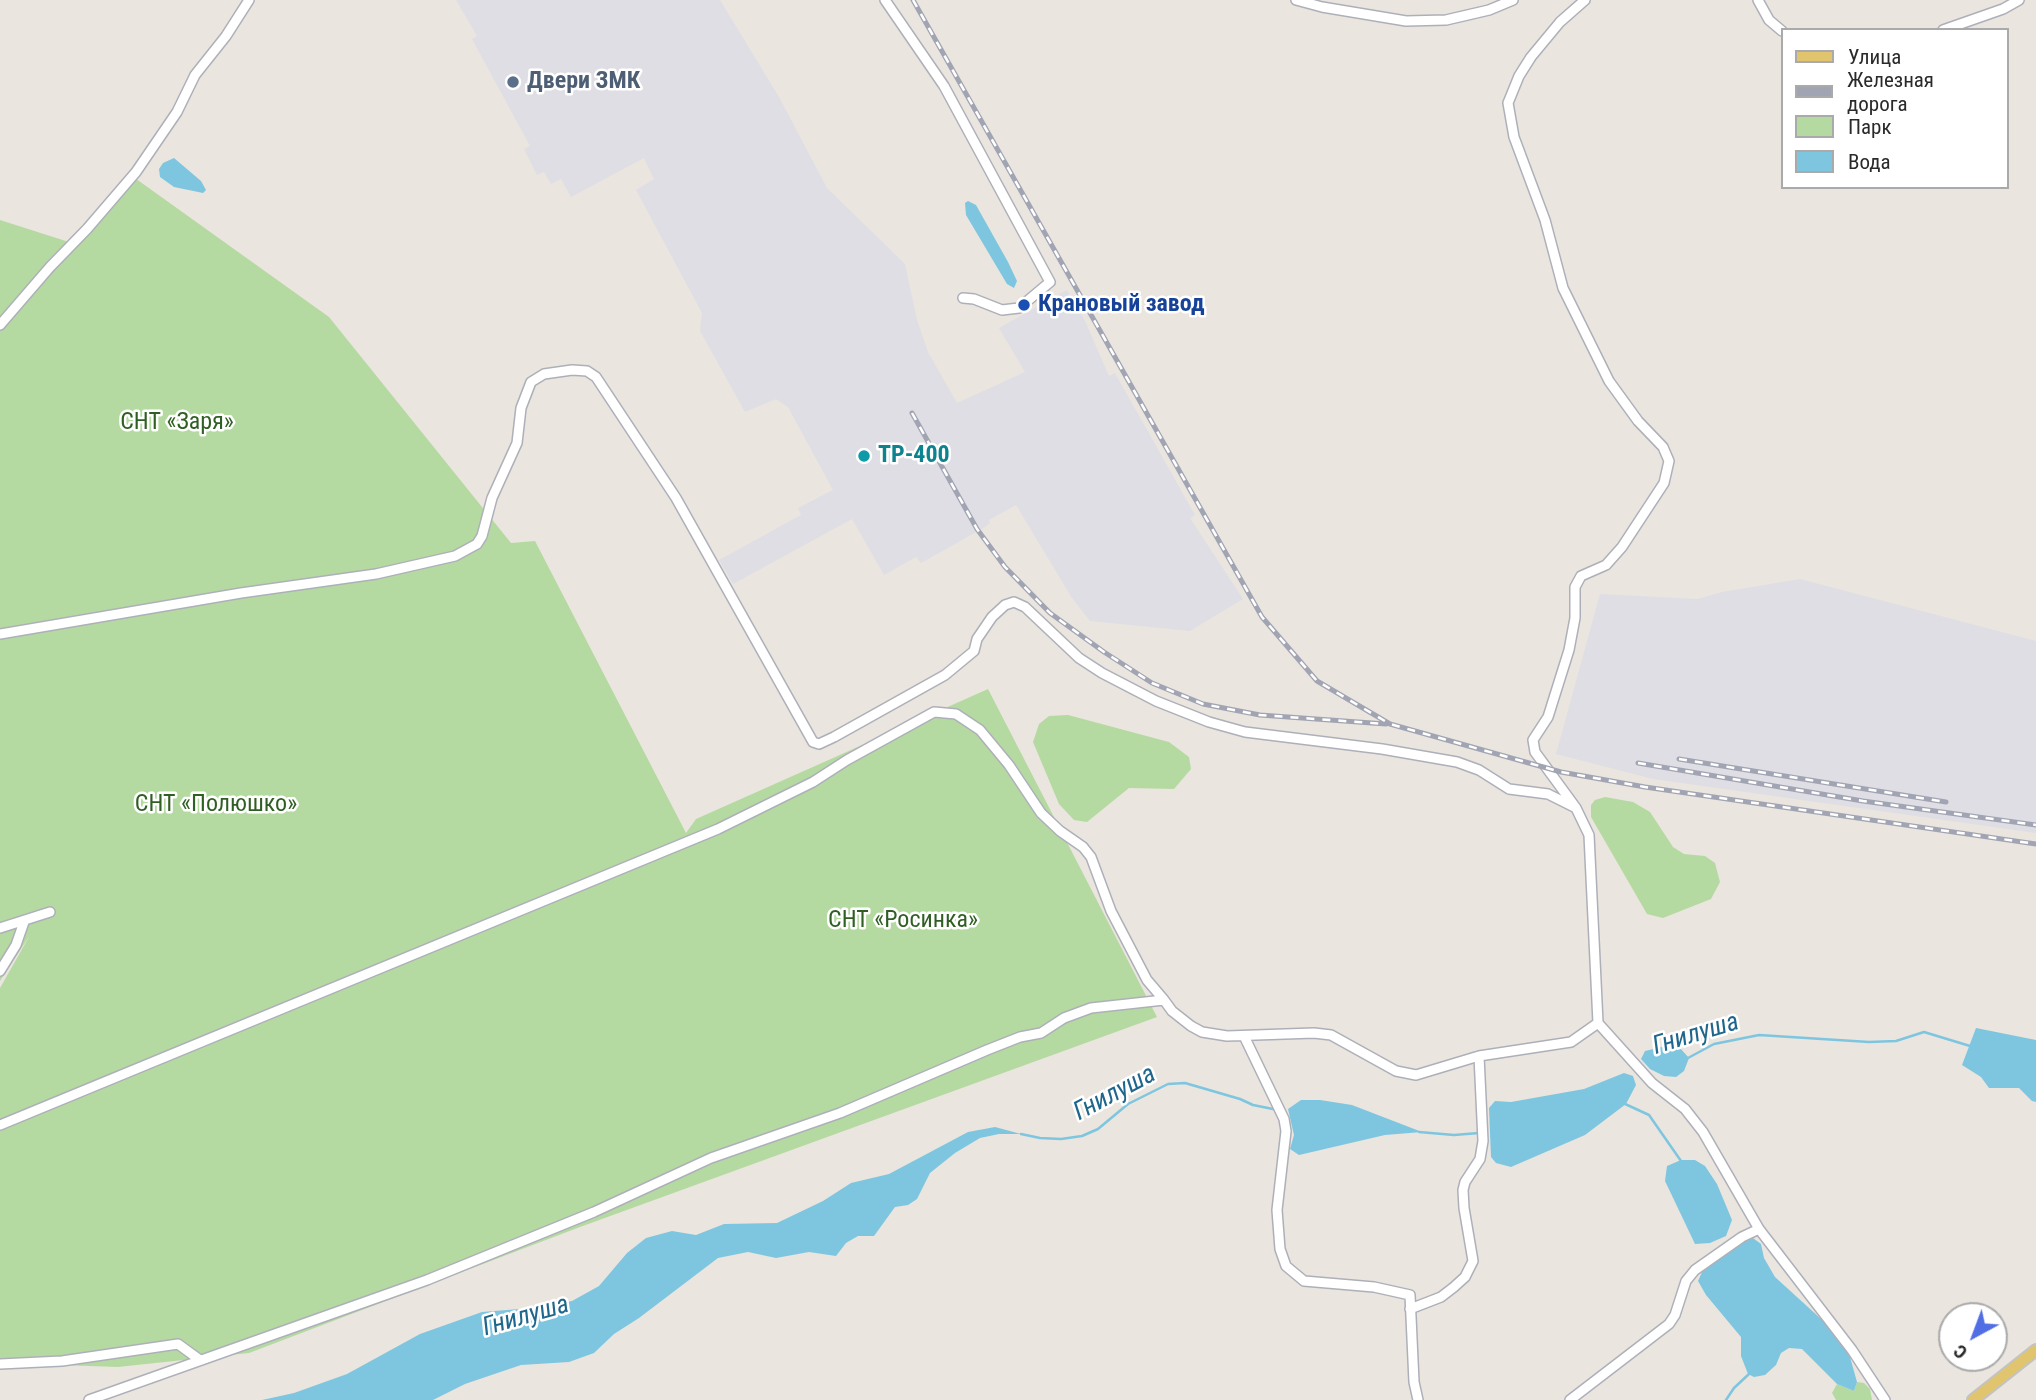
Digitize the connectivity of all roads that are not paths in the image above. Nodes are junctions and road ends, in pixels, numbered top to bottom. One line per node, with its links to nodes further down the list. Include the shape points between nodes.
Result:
1 (249, 0): 11 (street, via 195,75 136,172)
2 (885, 0): 10 (street, via 944,86 1051,282 1019,308 1002,310)
3 (1296, 0): 4 (street, via 1406,21 1446,20)
4 (1513, 0)
5 (1585, 0): 13 (street, via 1560,22 1519,76 1508,103 1514,136 1545,220 1563,288 1609,381 1663,447 1669,461 1664,482 1622,547 1606,565 1581,576 1575,587 1569,650 1548,717 1534,740 1535,752)
6 (1758, 0): 9 (street)
7 (2019, 0): 8 (street)
8 (1949, 28)
9 (1780, 29)
10 (963, 298)
11 (0, 325)
12 (0, 634): 13 (street, via 371,575 454,556 477,544 481,536 517,443 521,408 531,382 544,374 587,371 596,377 676,498 813,742 827,741 945,675 974,651 992,617 1014,602 1102,673 1209,722 1245,732 1457,761 1509,789 1548,794)
13 (1576, 808): 19 (street, via 1589,835)
14 (50, 912): 15 (street)
15 (23, 922): 16 (street); 17 (street)
16 (0, 928)
17 (0, 971)
18 (1164, 1000): 20 (street, via 1202,1032); 22 (street, via 1147,980 1111,911 1091,857 1041,813 980,730 956,714 934,712 813,782 719,829); 26 (street, via 1091,1008 1064,1018 1041,1033 987,1050 841,1113 711,1158 427,1280)
19 (1598, 1023): 21 (street, via 1571,1042); 23 (street, via 1703,1132)
20 (1244, 1036): 21 (street, via 1331,1035 1396,1071 1416,1075); 24 (street, via 1284,1119 1277,1210 1286,1266 1304,1280 1410,1295)
21 (1479, 1056): 24 (street, via 1483,1141 1480,1159 1463,1190 1474,1261 1465,1277 1441,1297)
22 (0, 1125)
23 (1759, 1229): 30 (street, via 1695,1270 1669,1324); 31 (street)
24 (1410, 1309): 29 (street)
25 (2036, 1350): 32 (main road)
26 (200, 1360): 27 (street, via 178,1343 62,1361); 28 (street)
27 (0, 1364)
28 (89, 1400)
29 (1418, 1400)
30 (1570, 1400)
31 (1885, 1400)
32 (1973, 1400)

